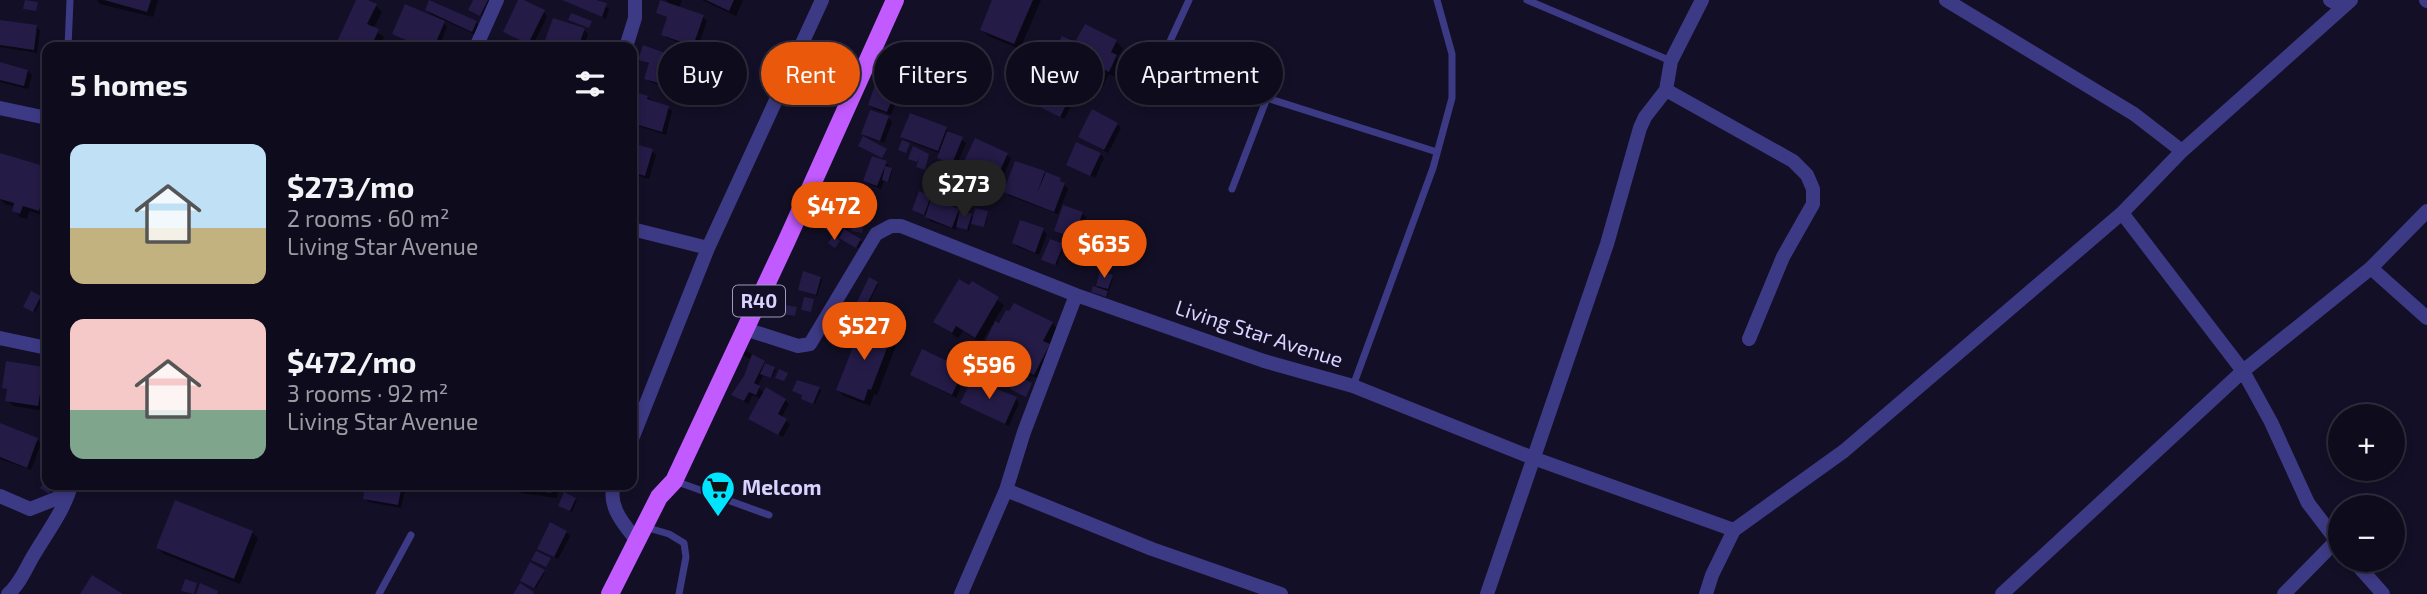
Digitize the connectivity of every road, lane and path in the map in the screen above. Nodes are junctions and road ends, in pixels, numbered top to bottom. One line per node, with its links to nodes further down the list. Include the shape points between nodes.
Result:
1 (70, 0): 12 (lane)
2 (497, 0): 13 (street)
3 (635, 0): 14 (street)
4 (822, 0): 28 (street)
5 (895, 0): 32 (main road, R40)
6 (1189, 0): 15 (lane)
7 (1437, 0): 23 (lane, via 1452,54 1452,98)
8 (1527, 0): 16 (lane)
9 (1702, 0): 16 (street)
10 (1946, 0): 22 (street, via 2134,114)
11 (2341, 2): 22 (street)
12 (68, 42)
13 (478, 42)
14 (628, 42)
15 (1170, 42)
16 (1671, 61): 17 (street)
17 (1666, 90): 34 (street, via 1793,161 1813,189 1813,204 1783,257); 39 (street, via 1640,128 1607,244)
18 (1283, 103): 23 (lane)
19 (1264, 105): 24 (lane)
20 (0, 108): 21 (street)
21 (42, 117)
22 (2182, 151): 26 (street)
23 (1437, 152): 37 (lane)
24 (1232, 189)
25 (2427, 211): 29 (street)
26 (2122, 213): 36 (street); 46 (street, via 1844,451)
27 (637, 230): 28 (street)
28 (708, 248): 38 (street)
29 (2371, 268): 31 (street); 36 (street)
30 (1076, 295): 32 (street, Living Star Avenue, via 891,226 876,234 807,345); 37 (street, Living Star Avenue, via 1264,361); 43 (street)
31 (2427, 318)
32 (746, 330): 40 (main road, R40)
33 (0, 338): 35 (street)
34 (1749, 339)
35 (42, 347)
36 (2244, 370): 47 (street, via 2308,503); 60 (street)
37 (1353, 386): 39 (street, Living Star Avenue)
38 (637, 426)
39 (1533, 458): 46 (street, Living Star Avenue); 58 (street)
40 (674, 481): 45 (lane); 48 (main road, R40, via 659,497)
41 (69, 490): 44 (street, via 36,509); 52 (street)
42 (613, 490): 48 (street, via 617,513)
43 (1006, 490): 56 (street); 57 (street, via 1152,549)
44 (0, 496)
45 (769, 515)
46 (1734, 530): 59 (street)
47 (2328, 530)
48 (641, 534): 54 (main road, R40); 55 (lane, via 669,534 684,544 686,557)
49 (411, 535): 53 (lane)
50 (2328, 552): 61 (street)
51 (2364, 572): 62 (street)
52 (13, 591)
53 (379, 594)
54 (610, 594)
55 (678, 594)
56 (961, 594)
57 (1282, 594)
58 (1487, 594)
59 (1706, 594)
60 (2002, 594)
61 (2284, 594)
62 (2383, 594)

